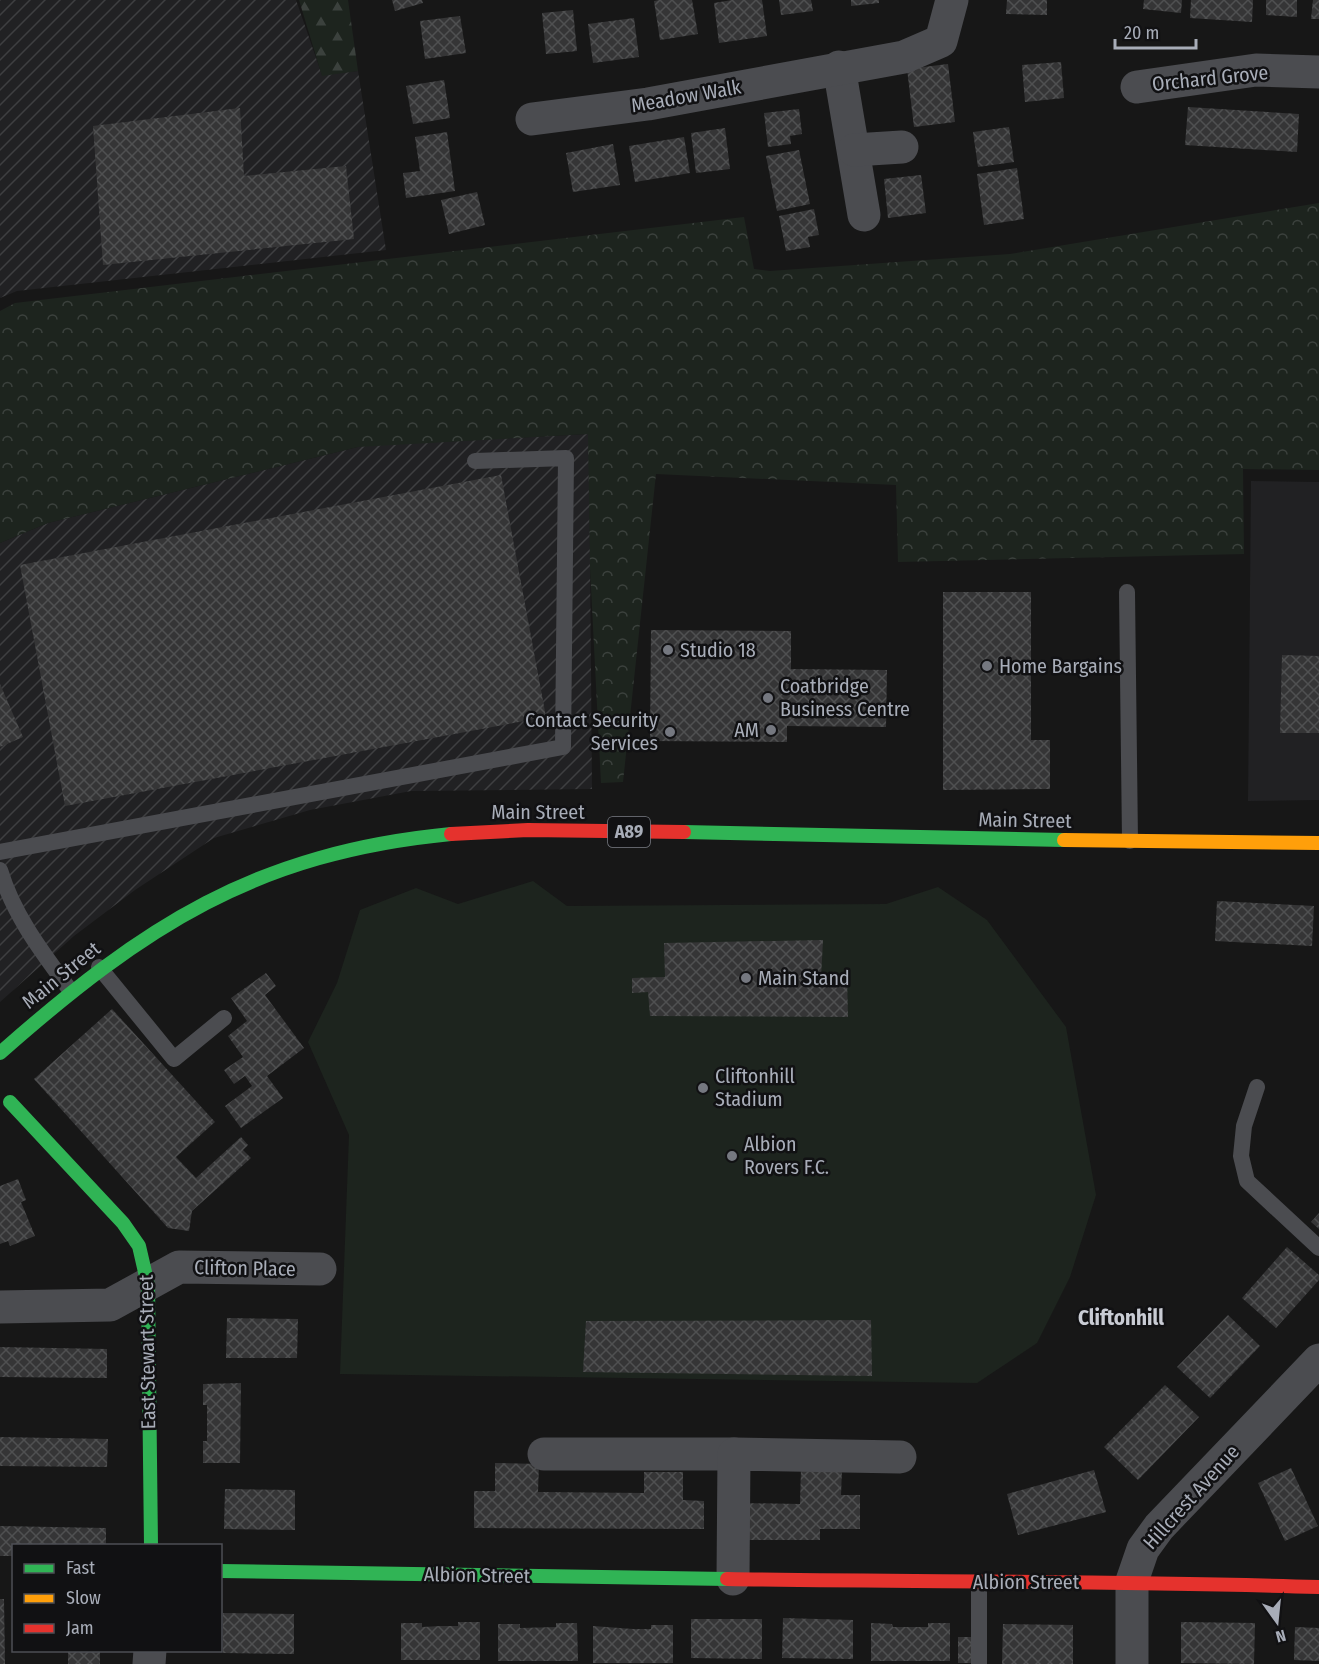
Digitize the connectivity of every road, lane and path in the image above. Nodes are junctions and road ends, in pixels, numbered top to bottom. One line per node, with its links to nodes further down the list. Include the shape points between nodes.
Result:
1 (952, 0): 2 (street, Meadow Walk, via 941,41 904,57)
2 (839, 67): 5 (street, Meadow Walk, via 648,104); 7 (street)
3 (1319, 72): 4 (street, Orchard Grove, via 1256,70)
4 (1137, 87)
5 (532, 119)
6 (902, 147): 7 (street)
7 (854, 150): 8 (street)
8 (864, 215)
9 (475, 461): 13 (lane, via 566,458 563,747)
10 (1127, 592): 11 (lane)
11 (1130, 841): 12 (street, Main Street / A89); 15 (street, Main Street / A89, via 455,831 366,845 263,876 149,932)
12 (1319, 843)
13 (0, 852)
14 (0, 870): 16 (lane, via 7,894 30,936)
15 (99, 967): 16 (street, Main Street / A89); 17 (lane, via 174,1059)
16 (70, 990): 18 (street, Main Street / A89)
17 (224, 1018)
18 (0, 1053)
19 (1257, 1087): 21 (lane, via 1243,1136 1241,1156 1247,1181)
20 (9, 1102): 23 (street, East Stewart Street, via 123,1223 139,1246)
21 (1319, 1248)
22 (320, 1269): 23 (street, Clifton Place, via 179,1267)
23 (148, 1284): 24 (street, Clifton Place, via 110,1305); 29 (street, East Stewart Street)
24 (0, 1306)
25 (1319, 1360): 32 (street, Hillcrest Avenue, via 1159,1527 1143,1549)
26 (544, 1454): 27 (street)
27 (734, 1454): 28 (street); 31 (street)
28 (900, 1457)
29 (151, 1544)
30 (222, 1572): 31 (street, Albion Street)
31 (733, 1579): 33 (street, Albion Street)
32 (1132, 1581): 33 (street, Albion Street); 34 (street, Albion Street); 36 (street, Hillcrest Avenue)
33 (979, 1583): 35 (lane)
34 (1319, 1587)
35 (979, 1664)
36 (1132, 1664)

